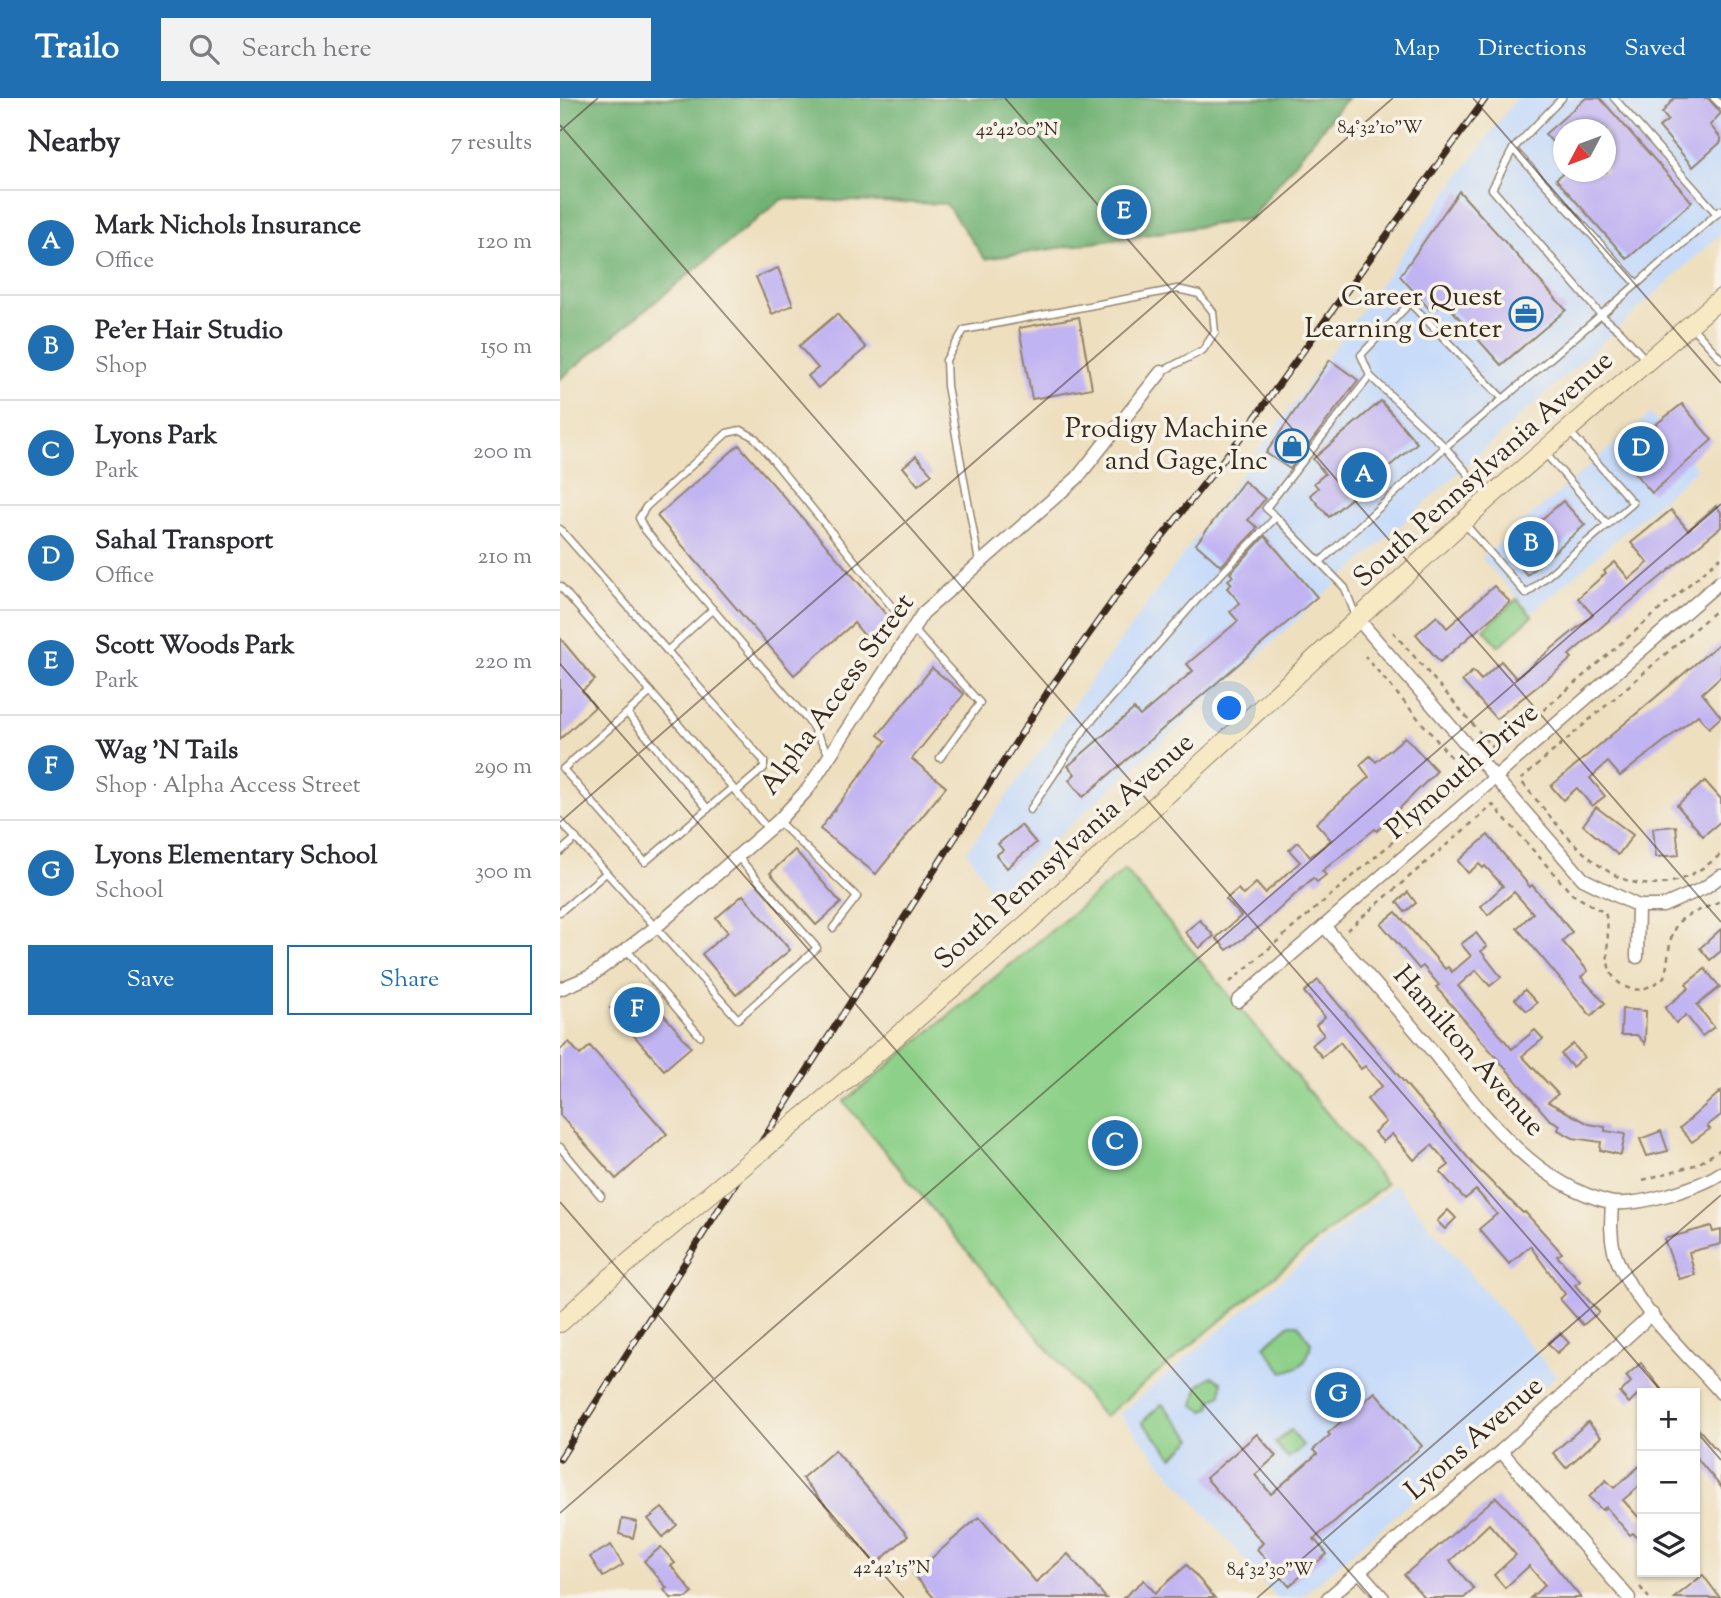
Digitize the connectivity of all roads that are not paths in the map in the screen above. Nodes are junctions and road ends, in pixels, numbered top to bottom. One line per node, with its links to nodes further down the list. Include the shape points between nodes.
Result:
1 (1562, 98): 5 (lane)
2 (1614, 98): 6 (lane)
3 (1714, 98): 4 (lane)
4 (1721, 105)
5 (1513, 149): 7 (lane); 9 (lane, via 1492,188)
6 (1719, 212): 7 (lane)
7 (1637, 284): 9 (lane)
8 (1721, 298): 10 (main road, South Pennsylvania Avenue)
9 (1601, 316): 12 (lane, via 1622,332); 15 (lane)
10 (1690, 325): 11 (lane); 12 (main road, South Pennsylvania Avenue)
11 (1721, 359)
12 (1647, 362): 16 (main road, South Pennsylvania Avenue)
13 (1161, 372): 24 (street, Alpha Access Street, via 1077,478); 24 (lane, via 1203,350 1214,332 1213,312 1199,294 1177,289 964,330 946,360 947,386)
14 (1370, 376): 15 (lane, via 1361,355 1410,303); 17 (lane); 20 (lane, via 1266,508)
15 (1503, 399): 17 (lane)
16 (1568, 429): 18 (main road, South Pennsylvania Avenue); 22 (lane, via 1633,503)
17 (1446, 447): 19 (lane); 25 (lane)
18 (1543, 451): 19 (main road, South Pennsylvania Avenue); 22 (lane)
19 (1489, 498): 21 (main road, South Pennsylvania Avenue)
20 (1276, 517): 25 (lane); 40 (lane, via 1086,727)
21 (1463, 523): 22 (lane, via 1526,594); 30 (main road, South Pennsylvania Avenue)
22 (1608, 524)
23 (560, 529): 32 (lane)
24 (979, 562): 31 (street, Alpha Access Street, via 923,612)
25 (1320, 562): 30 (lane, via 1345,588)
26 (1721, 581): 37 (street, Plymouth Drive)
27 (560, 586): 33 (lane)
28 (713, 609): 29 (lane, via 639,518 727,433 741,430 755,438); 32 (lane); 35 (lane, via 810,723)
29 (897, 613)
30 (1357, 618): 37 (street); 63 (main road, South Pennsylvania Avenue, bridge, via 1030,921)
31 (913, 628): 35 (street, Alpha Access Street); 36 (lane, via 980,703)
32 (667, 651): 38 (lane, via 764,761 764,768)
33 (651, 692): 34 (lane); 38 (lane)
34 (627, 713): 39 (lane); 39 (lane, via 563,769 645,863)
35 (830, 756): 42 (street, Alpha Access Street, via 808,789)
36 (940, 758)
37 (1494, 778): 48 (street, via 1583,879); 50 (street, Plymouth Drive)
38 (734, 790): 39 (lane); 42 (lane)
39 (708, 809)
40 (1030, 810)
41 (560, 821): 43 (lane)
42 (774, 825): 45 (street, Alpha Access Street); 52 (lane, via 857,897)
43 (576, 838): 44 (lane); 46 (lane)
44 (560, 852)
45 (738, 857): 51 (street, Alpha Access Street); 51 (lane, via 817,948 738,1019)
46 (606, 873): 49 (lane); 51 (lane)
47 (1721, 876): 48 (street, via 1681,900)
48 (1638, 906): 54 (street)
49 (560, 912)
50 (1324, 926): 56 (street, Plymouth Drive); 61 (street, Hamilton Avenue, via 1506,1137 1531,1161 1583,1194)
51 (656, 927): 53 (street, Alpha Access Street)
52 (833, 928)
53 (626, 950): 55 (street, Alpha Access Street, via 591,976); 57 (lane)
54 (1637, 957)
55 (560, 989)
56 (1238, 1001)
57 (700, 1035)
58 (560, 1147): 60 (lane)
59 (1721, 1173): 61 (street, via 1671,1195)
60 (601, 1196)
61 (1612, 1203): 62 (street, via 1610,1232 1618,1261)
62 (1653, 1314): 64 (street); 65 (street, Lyons Avenue)
63 (560, 1323)
64 (1721, 1393)
65 (1500, 1451): 66 (street, Lyons Avenue); 69 (street)
66 (1359, 1571): 67 (street, Lyons Avenue); 68 (street)
67 (1328, 1598)
68 (1383, 1598)
69 (1629, 1598)

